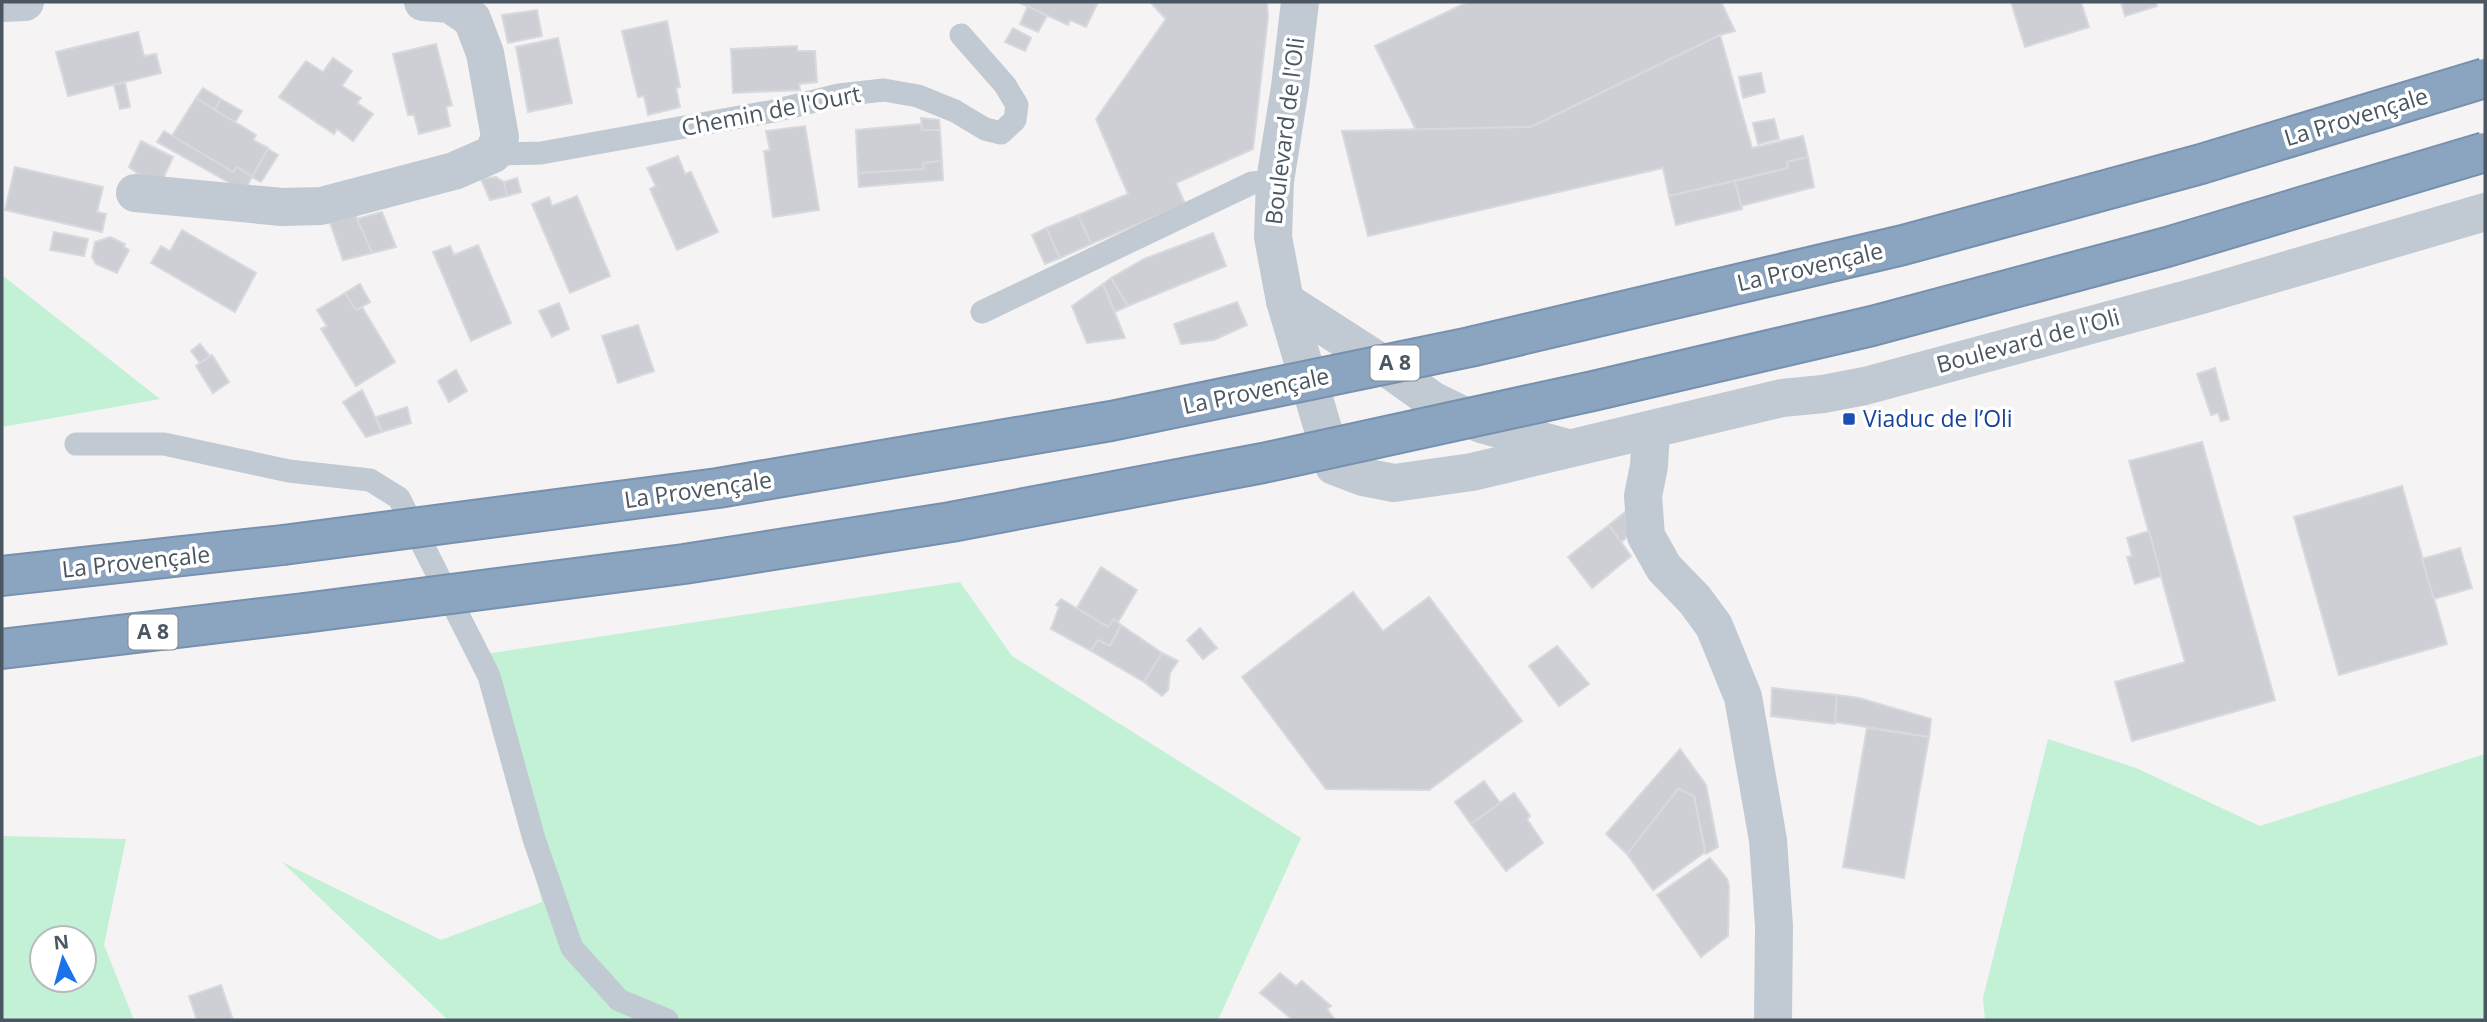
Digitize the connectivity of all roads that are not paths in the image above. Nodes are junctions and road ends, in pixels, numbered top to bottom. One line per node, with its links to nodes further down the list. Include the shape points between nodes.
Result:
1 (24, 2): 4 (street)
2 (423, 2): 8 (street, via 450,4 472,19 485,53 500,137)
3 (1300, 2): 9 (street, Boulevard de l'Oli)
4 (2, 3)
5 (961, 35): 8 (lane, Chemin de l'Ourt, via 1017,105 1015,120 1002,133 918,96 884,90 541,153)
6 (2485, 78): 17 (highway, La Provençale / A 8, bridge, via 2201,164 1903,245 1457,350 1111,421 718,488 283,545)
7 (2485, 152): 18 (highway, A 8, bridge, via 2167,247 1871,326 1264,463 951,523 684,564)
8 (493, 155): 10 (street, Chemin de l'Ourt, via 454,171 321,206 282,207)
9 (1275, 181): 12 (street, Boulevard de l'Oli, via 1273,237); 13 (lane, via 1252,183)
10 (135, 193)
11 (2485, 212): 14 (street, Boulevard de l'Oli, via 1865,386 1782,398)
12 (1285, 301): 16 (street, Boulevard de l'Oli, via 1432,400 1481,424); 16 (street, Boulevard de l'Oli, via 1334,466 1394,483 1472,472)
13 (982, 313)
14 (1651, 430): 16 (street, Boulevard de l'Oli); 20 (street, via 1643,496 1646,536 1664,568 1714,626 1743,697 1768,840 1774,926)
15 (76, 444): 19 (lane, via 164,444 289,471 370,480 399,498 489,677 534,839 572,948 619,1000)
16 (1566, 448)
17 (2, 576)
18 (2, 649)
19 (667, 1020)
20 (1773, 1020)

